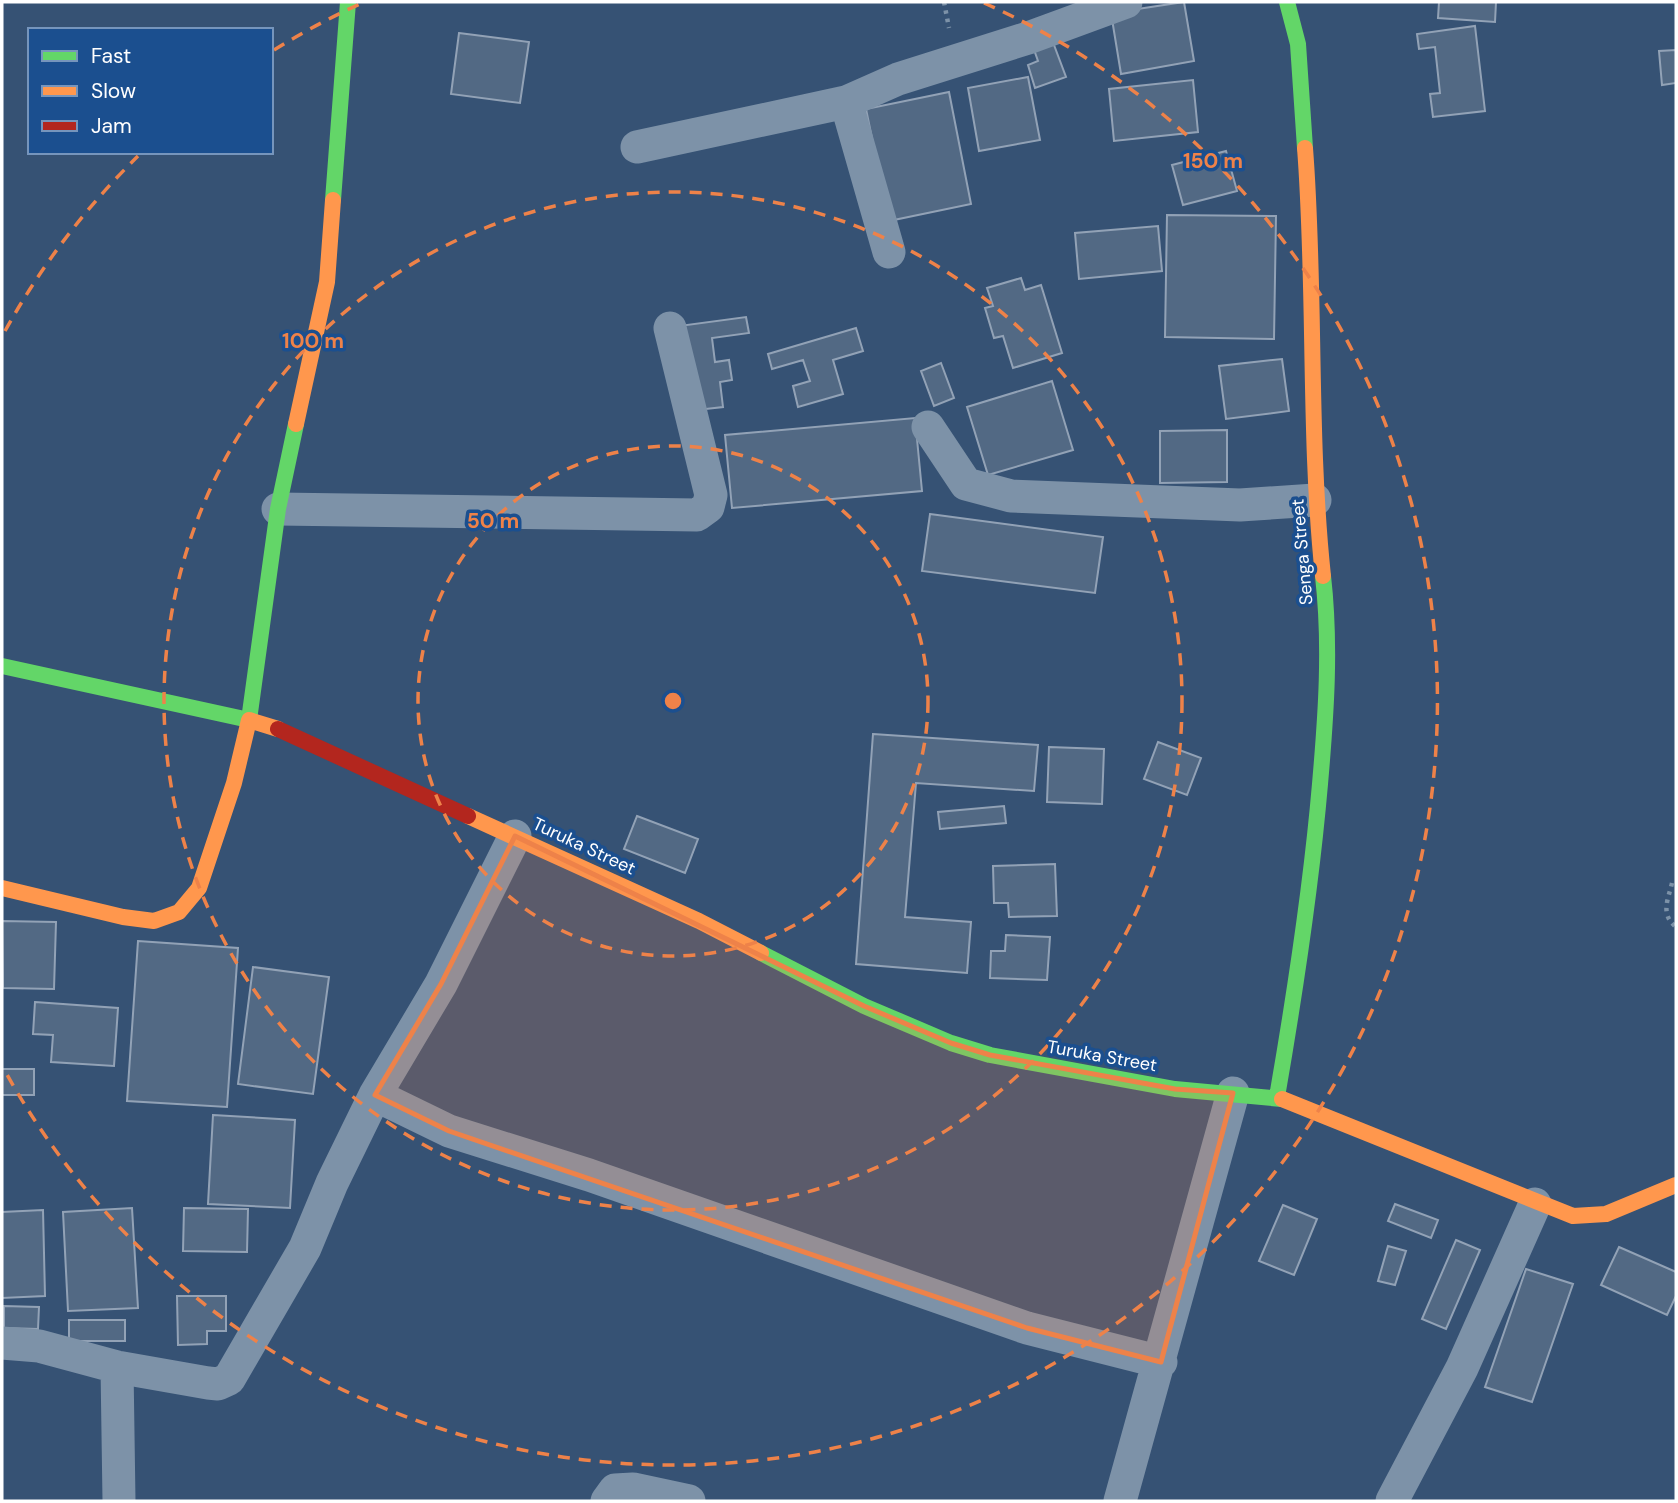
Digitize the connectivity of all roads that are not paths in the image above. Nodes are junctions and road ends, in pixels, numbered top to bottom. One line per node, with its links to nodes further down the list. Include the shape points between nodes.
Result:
1 (348, 2): 10 (street, via 327,282)
2 (1126, 2): 4 (street, via 898,79)
3 (1287, 2): 9 (street, Senga Street, via 1298,44 1311,226)
4 (846, 102): 5 (street); 6 (street)
5 (637, 148)
6 (889, 252)
7 (670, 328): 10 (street, via 711,495 708,507 697,515)
8 (928, 427): 9 (street, via 966,484 1011,496 1240,505)
9 (1315, 500): 17 (street, Senga Street, via 1326,600 1328,688 1314,853)
10 (278, 509): 12 (street)
11 (2, 666): 12 (street, Turuka Street)
12 (249, 720): 13 (street, Turuka Street); 14 (street, via 234,783 199,888 178,912 154,921 123,917)
13 (515, 836): 15 (street, Turuka Street, via 699,921 864,1006 951,1043 990,1055 1148,1084); 16 (street, via 441,984)
14 (2, 888)
15 (1233, 1093): 17 (street, Turuka Street); 21 (street)
16 (375, 1095): 21 (street, via 449,1131 589,1175 1027,1328); 22 (street, via 305,1248 229,1379 208,1383)
17 (1277, 1097): 19 (street, Turuka Street)
18 (1676, 1185): 19 (street, Turuka Street, via 1606,1214 1587,1217)
19 (1535, 1204): 27 (street, via 1462,1368)
20 (2, 1343): 22 (street, via 39,1346)
21 (1161, 1362): 26 (street)
22 (117, 1367): 23 (street)
23 (118, 1501)
24 (607, 1501): 25 (street, via 615,1490 633,1489)
25 (689, 1501)
26 (1120, 1501)
27 (1392, 1501)

